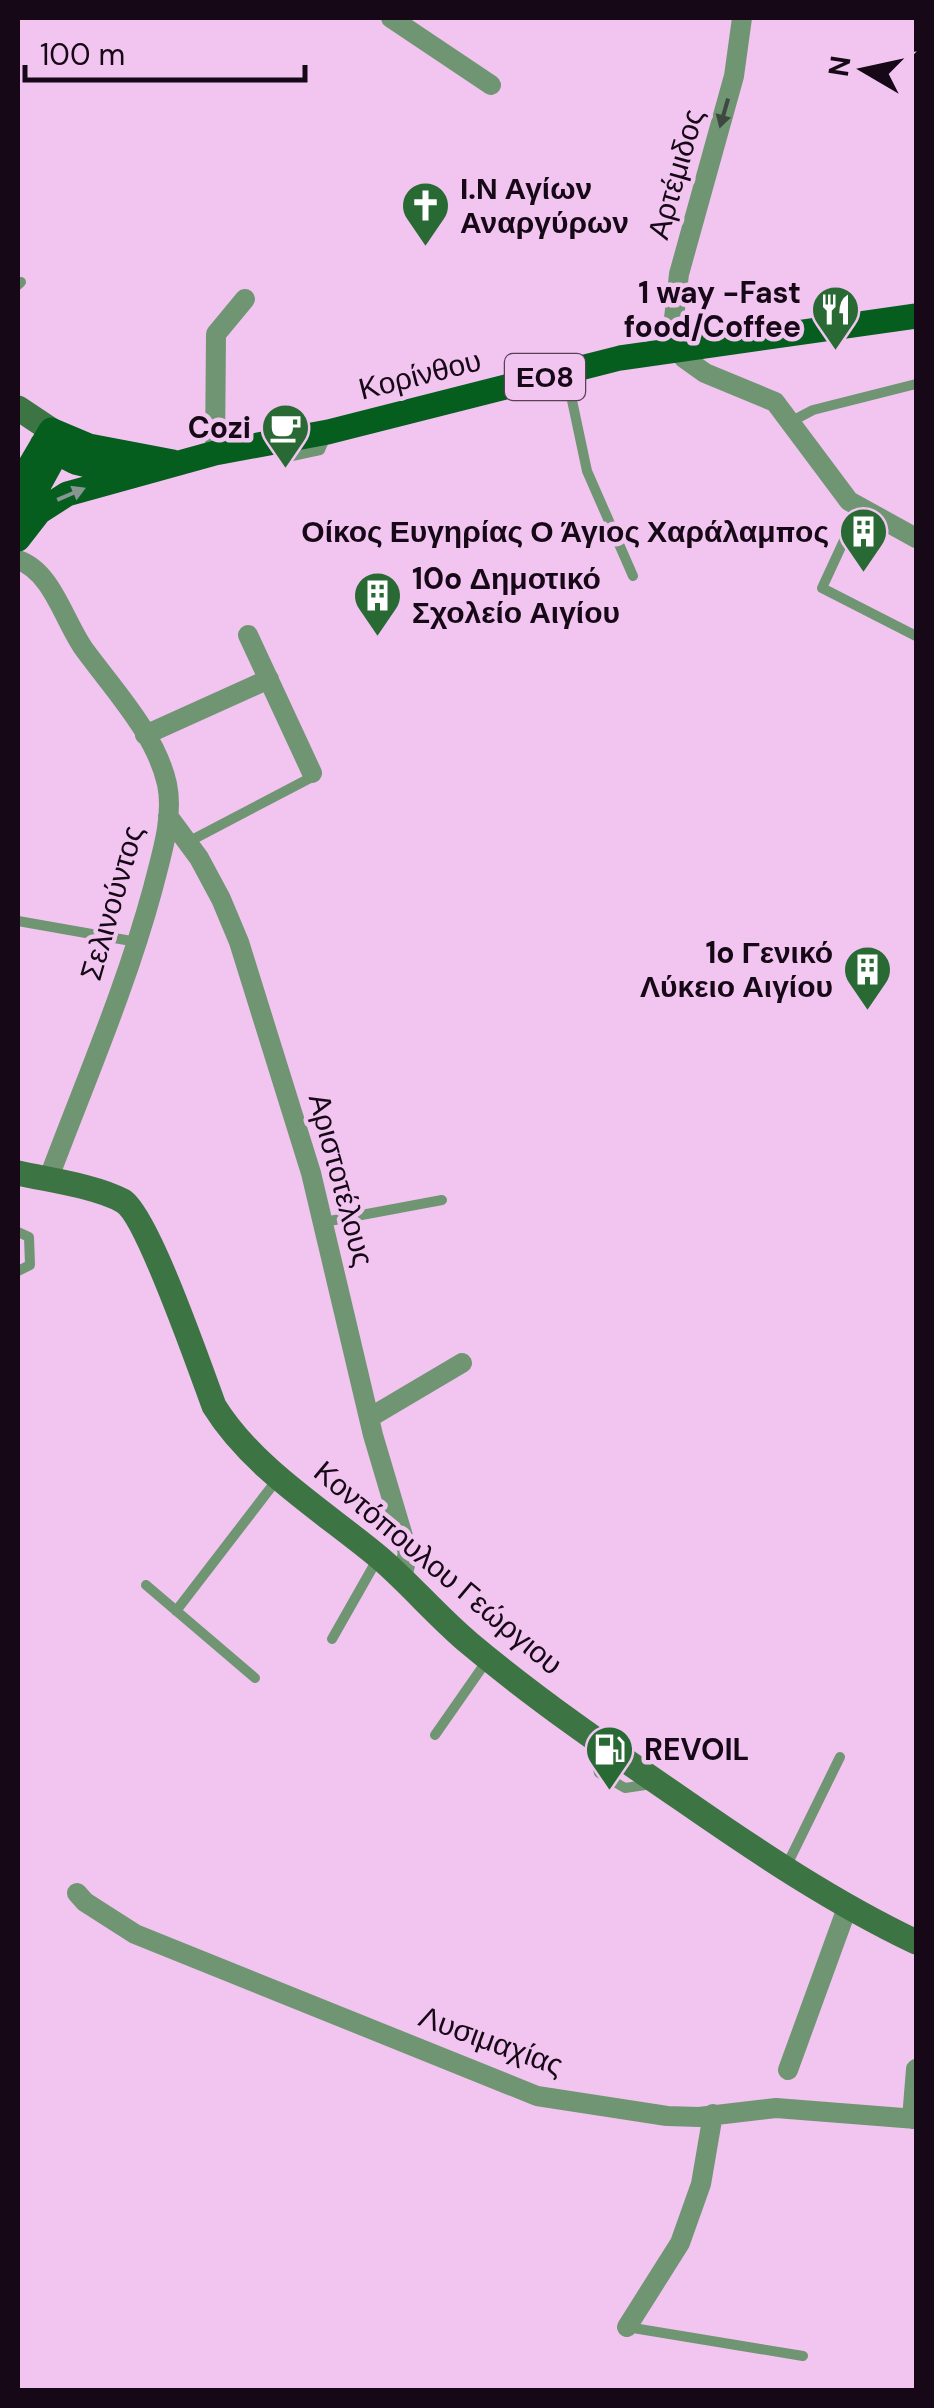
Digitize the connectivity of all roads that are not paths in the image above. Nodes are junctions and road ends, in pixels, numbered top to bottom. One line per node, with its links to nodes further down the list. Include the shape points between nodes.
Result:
1 (390, 18): 3 (street)
2 (742, 18): 6 (street, Αρτέμιδος, one-way to 6, via 734,76 679,274)
3 (491, 85)
4 (245, 299): 13 (street, via 216,334)
5 (916, 313): 6 (main road, Κορίνθου / ΕΟ8)
6 (676, 348): 7 (main road, Κορίνθου / ΕΟ8); 11 (street, via 705,372 775,402)
7 (566, 372): 13 (main road, Κορίνθου / ΕΟ8, via 328,432); 22 (lane, via 587,470)
8 (916, 384): 11 (lane, via 813,410)
9 (18, 408): 12 (main road)
10 (18, 422): 12 (main road)
11 (792, 422): 17 (street)
12 (54, 442): 14 (main road, Κορίνθου / ΕΟ8); 15 (main road, ΕΟ8, via 95,468); 16 (main road); 18 (main road)
13 (214, 453): 14 (main road, Κορίνθου / ΕΟ8)
14 (178, 463): 15 (main road, Κορίνθου / ΕΟ8)
15 (140, 476): 19 (main road, ΕΟ8, one-way to 15, via 39,512 67,494)
16 (18, 486)
17 (860, 507): 20 (street); 24 (lane, via 822,588)
18 (18, 523)
19 (18, 538)
20 (916, 538)
21 (18, 560): 26 (street, Σελινούντος, via 39,572 76,638)
22 (633, 576)
23 (248, 635): 25 (street)
24 (916, 636)
25 (269, 680): 26 (street); 27 (street)
26 (146, 735): 28 (street, Σελινούντος, via 164,776)
27 (312, 773): 29 (lane, via 315,778)
28 (168, 816): 29 (street, Αριστοτέλους); 31 (street, Σελινούντος)
29 (188, 842): 35 (street, Αριστοτέλους, via 239,942)
30 (18, 921): 31 (lane)
31 (138, 942): 33 (street, Σελινούντος)
32 (18, 1173): 33 (main road, Κοντόπουλου Γεώργιου)
33 (48, 1180): 40 (main road, Κοντόπουλου Γεώργιου, via 129,1206 214,1406)
34 (442, 1200): 35 (lane)
35 (324, 1222): 39 (street, Αριστοτέλους)
36 (18, 1232): 37 (lane, via 29,1237 30,1265)
37 (18, 1270)
38 (462, 1363): 39 (street)
39 (369, 1418): 42 (street, Αριστοτέλους, via 408,1553)
40 (280, 1476): 41 (main road, Κοντόπουλου Γεώργιου); 44 (lane)
41 (378, 1557): 42 (main road, Κοντόπουλου Γεώργιου); 45 (lane)
42 (402, 1577): 46 (main road, Κοντόπουλου Γεώργιου)
43 (146, 1585): 44 (lane)
44 (176, 1611): 47 (lane)
45 (332, 1639)
46 (488, 1658): 48 (lane); 50 (main road, Κοντόπουλου Γεώργιου, via 590,1736)
47 (255, 1678)
48 (436, 1735)
49 (840, 1757): 50 (lane)
50 (786, 1868): 52 (main road, Κοντόπουλου Γεώργιου)
51 (77, 1894): 56 (street, Λυσιμαχίας, via 135,1934 537,2096 667,2116)
52 (848, 1908): 53 (main road, Κοντόπουλου Γεώργιου); 55 (street)
53 (916, 1942)
54 (916, 2069): 57 (street)
55 (788, 2070)
56 (712, 2114): 57 (street, Λυσιμαχίας, via 776,2108); 58 (street, via 702,2184 680,2243)
57 (914, 2119)
58 (627, 2328): 59 (lane)
59 (804, 2356)

